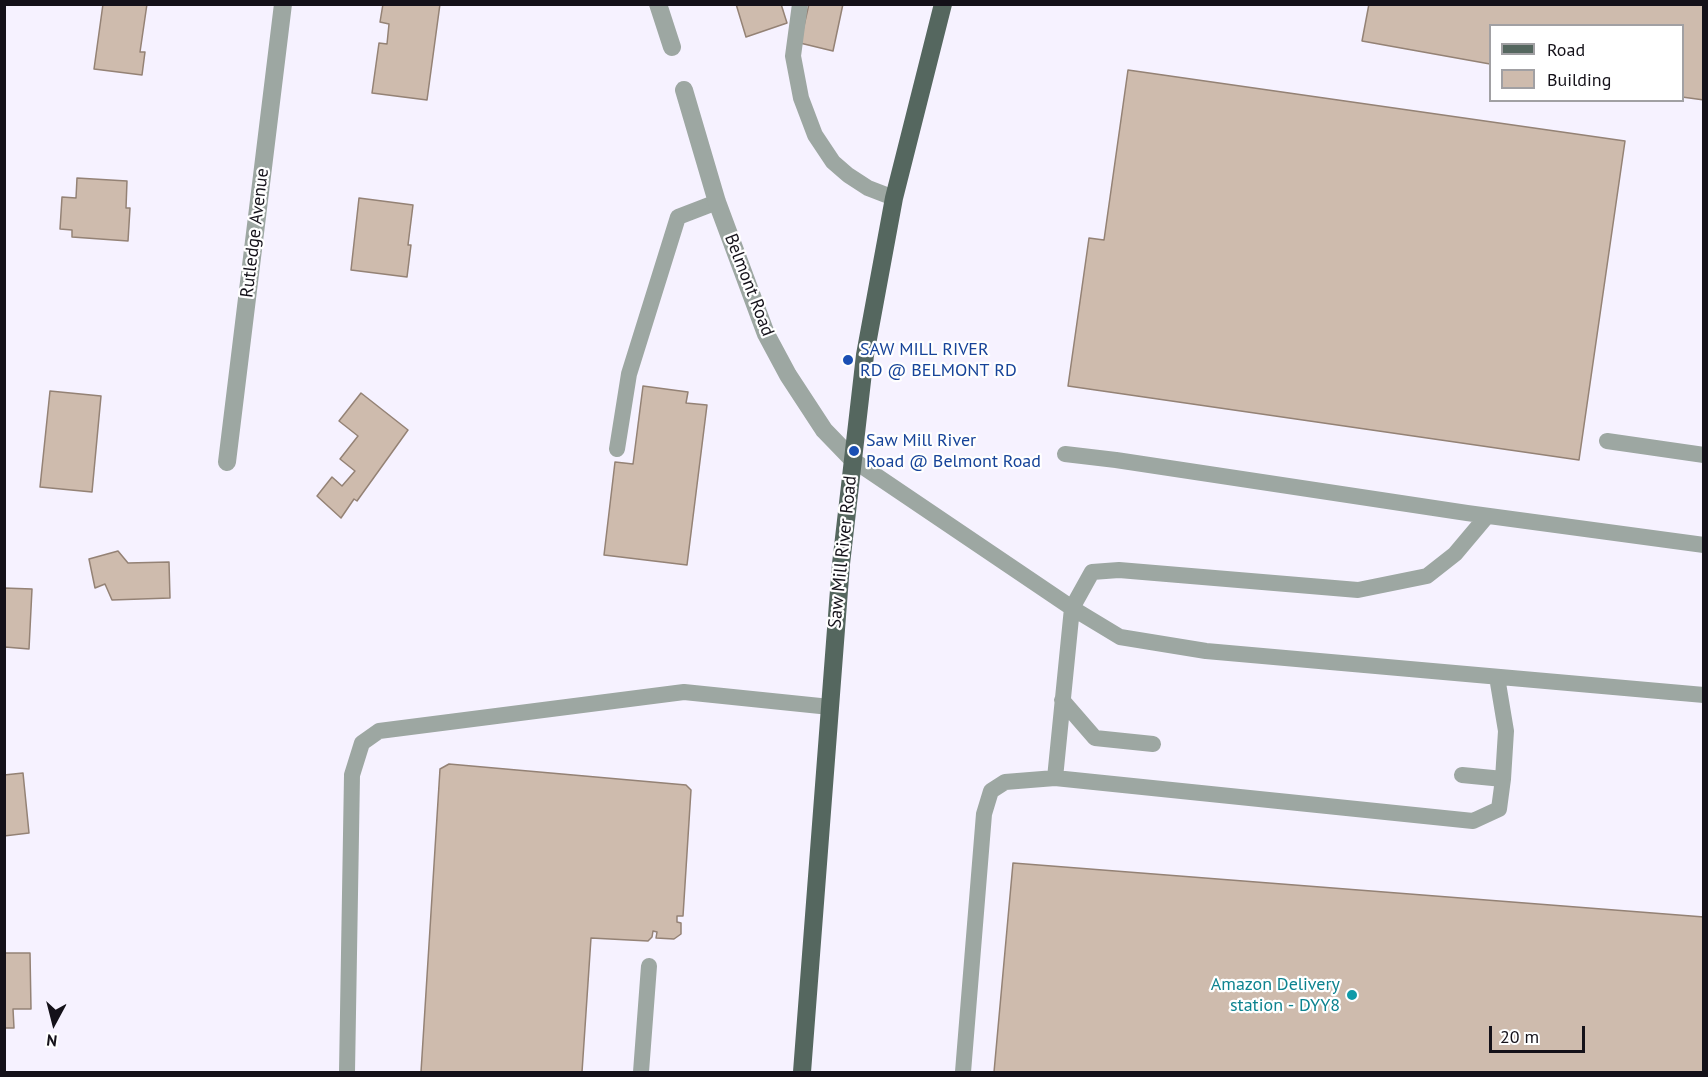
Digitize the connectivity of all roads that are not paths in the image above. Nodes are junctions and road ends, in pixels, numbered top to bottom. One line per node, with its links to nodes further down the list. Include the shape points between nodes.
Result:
1 (283, 4): 14 (street, Rutledge Avenue)
2 (658, 4): 5 (street)
3 (800, 4): 7 (lane, via 793,56 801,98 816,135 833,162 848,175)
4 (943, 4): 7 (main road, Saw Mill River Road)
5 (672, 47)
6 (684, 90): 8 (street, Belmont Road)
7 (894, 198): 13 (main road, Saw Mill River Road, via 865,354)
8 (717, 202): 10 (lane, via 678,217 629,374); 13 (street, Belmont Road, via 766,334 824,430)
9 (1608, 441): 12 (lane)
10 (617, 449)
11 (1065, 454): 15 (lane)
12 (1704, 454)
13 (853, 460): 17 (lane); 21 (main road, Saw Mill River Road)
14 (227, 462)
15 (1487, 516): 16 (lane); 17 (lane, via 1455,554 1426,576 1358,590 1092,572)
16 (1704, 545)
17 (1072, 608): 18 (lane, via 1120,637 1131,639 1206,651); 20 (lane)
18 (1497, 677): 19 (lane); 25 (lane, via 1506,730)
19 (1704, 695)
20 (1062, 700): 22 (lane, via 1095,738); 24 (lane)
21 (830, 707): 27 (lane, via 684,692 379,731 362,743 352,775); 29 (main road, Saw Mill River Road)
22 (1153, 744)
23 (1462, 774): 25 (lane)
24 (1055, 778): 25 (lane, via 1473,821 1499,809); 30 (lane, via 1005,782 991,791 984,814)
25 (1503, 778)
26 (649, 966): 28 (lane)
27 (347, 1072)
28 (641, 1072)
29 (802, 1072)
30 (963, 1072)

